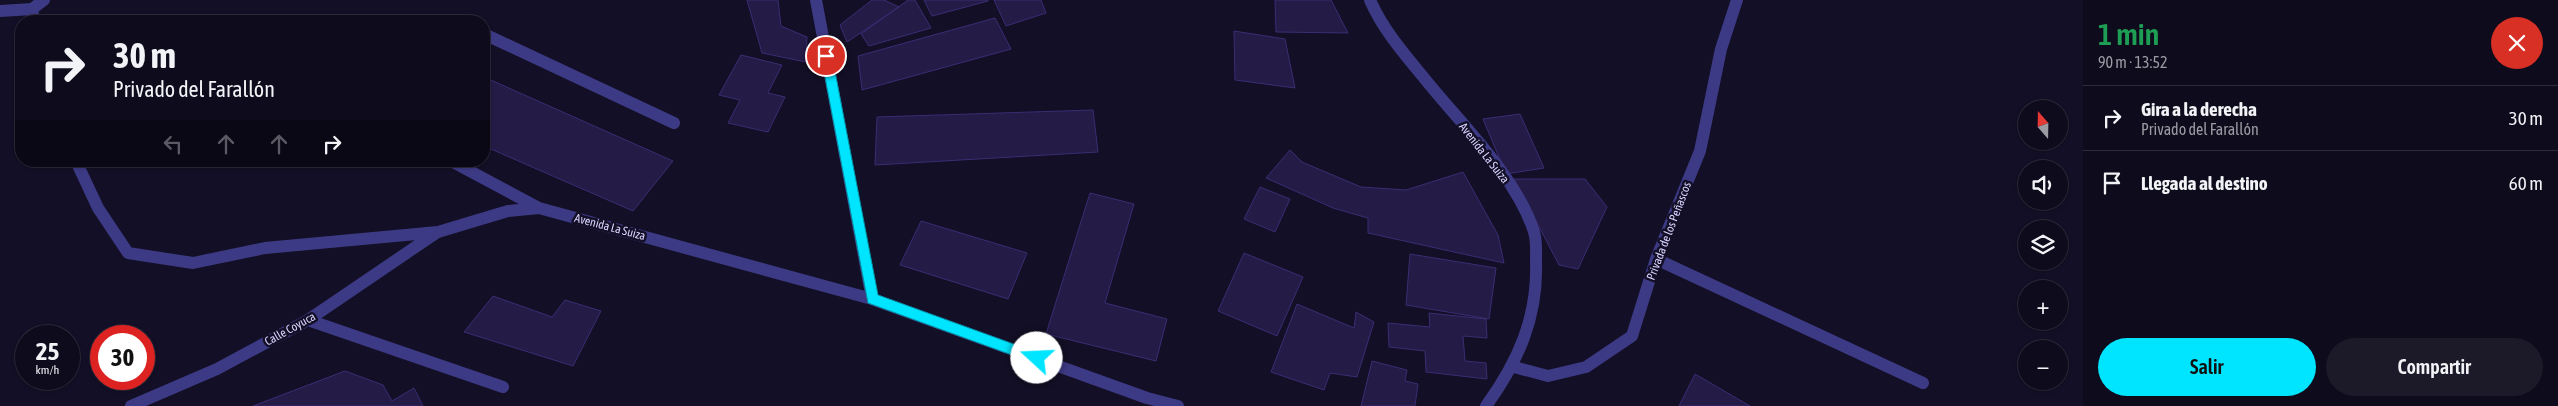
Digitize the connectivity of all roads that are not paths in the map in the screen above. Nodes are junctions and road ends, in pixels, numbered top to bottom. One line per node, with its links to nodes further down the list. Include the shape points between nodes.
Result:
1 (44, 0): 5 (street)
2 (816, 0): 15 (street)
3 (1370, 0): 17 (street, Avenida La Suiza, via 1396,44 1508,183 1534,233 1538,280 1531,324)
4 (1737, 0): 14 (street, Privada de los Peñascos, via 1721,49 1700,151)
5 (32, 9): 6 (street); 7 (street)
6 (0, 11)
7 (33, 15)
8 (490, 37): 9 (street)
9 (674, 123)
10 (79, 167): 13 (street, Avenida La Suiza, via 98,208 128,253 192,263 265,248)
11 (462, 167): 12 (street)
12 (539, 208): 13 (street, Avenida La Suiza, via 508,211); 15 (street, Avenida La Suiza)
13 (438, 232): 16 (street, Calle Coyuca)
14 (1656, 259): 17 (street, Privada de los Peñascos, via 1632,336 1586,367 1548,376); 18 (street)
15 (872, 299): 20 (street, Avenida La Suiza)
16 (308, 320): 19 (street); 21 (street, Calle Coyuca, via 217,369)
17 (1514, 368): 23 (street, Avenida La Suiza)
18 (1923, 383)
19 (503, 387)
20 (1147, 402): 22 (street, Avenida La Suiza)
21 (131, 406)
22 (1178, 406)
23 (1486, 406)

